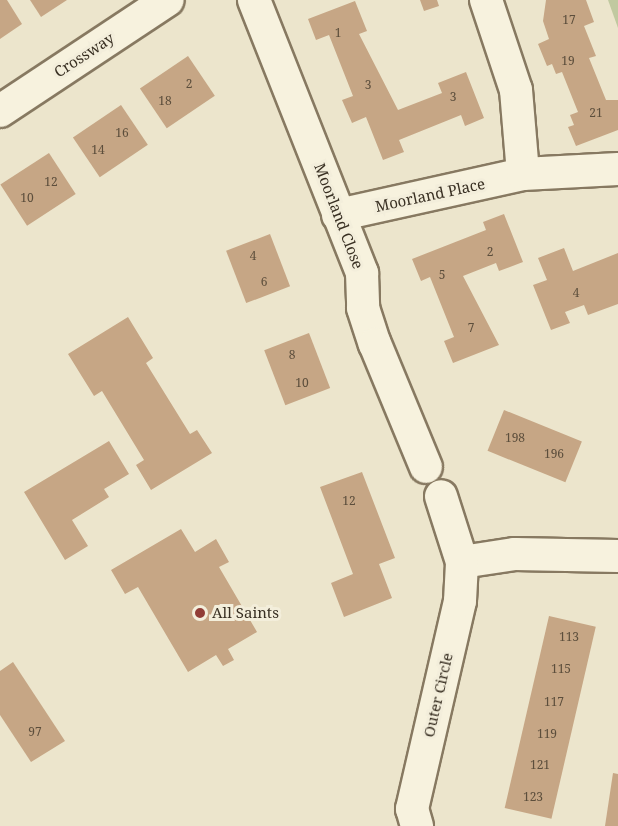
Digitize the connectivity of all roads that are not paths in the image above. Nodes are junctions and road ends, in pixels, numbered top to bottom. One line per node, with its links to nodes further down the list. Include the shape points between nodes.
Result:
1 (168, 0): 4 (street, Crossway)
2 (254, 0): 7 (street, Moorland Close)
3 (486, 0): 6 (street, via 516,90)
4 (0, 111)
5 (618, 170): 6 (street, Moorland Place)
6 (523, 174): 7 (street, Moorland Place)
7 (338, 215): 8 (street, Moorland Close, via 362,273 363,308 375,344)
8 (426, 467)
9 (441, 496): 11 (street, Outer Circle)
10 (618, 556): 11 (street, via 515,554)
11 (462, 562): 12 (street, Outer Circle, via 460,601 411,809)
12 (417, 826)

